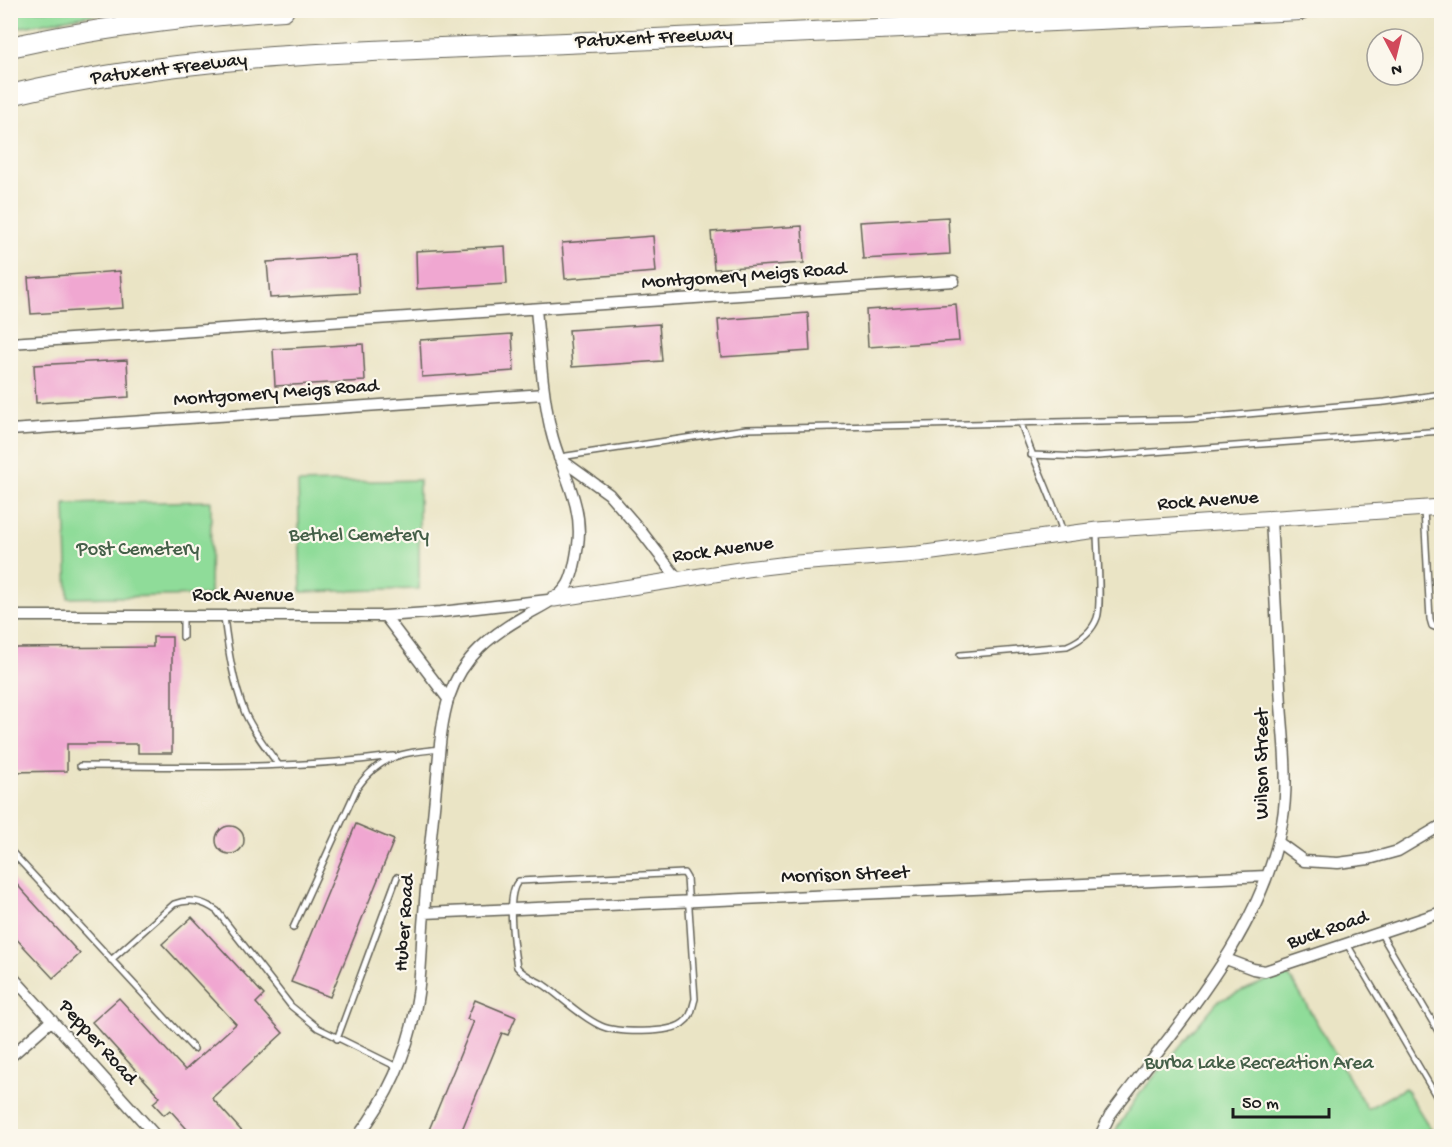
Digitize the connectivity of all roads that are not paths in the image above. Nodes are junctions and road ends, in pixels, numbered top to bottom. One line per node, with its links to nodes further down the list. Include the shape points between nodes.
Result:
1 (285, 10): 3 (highway, via 157,22)
2 (1301, 10): 4 (highway, Patuxent Freeway, via 260,59 106,76)
3 (10, 47)
4 (10, 96)
5 (954, 280): 6 (street, Montgomery Meigs Road)
6 (536, 309): 7 (street, Montgomery Meigs Road); 8 (street)
7 (10, 344)
8 (544, 393): 11 (street, Montgomery Meigs Road); 14 (street)
9 (1442, 394): 10 (lane, via 1189,419)
10 (1021, 423): 13 (lane); 14 (lane, via 746,429)
11 (10, 430)
12 (1442, 431): 13 (lane, via 1084,457)
13 (1031, 454): 19 (lane, via 1055,505)
14 (559, 457): 20 (street, via 609,494); 21 (street, via 579,514 578,542 568,584)
15 (1442, 507): 16 (street, Rock Avenue)
16 (1424, 509): 17 (street, Rock Avenue); 26 (lane, via 1430,620 1432,626)
17 (1271, 519): 18 (street, Rock Avenue); 35 (street, Wilson Street, via 1285,771 1285,803)
18 (1097, 530): 19 (street, Rock Avenue); 28 (lane, via 1098,616 1080,640 1067,646)
19 (1063, 535): 20 (street, Rock Avenue, via 929,553 797,563)
20 (677, 578): 21 (street, Rock Avenue)
21 (554, 599): 24 (street, Rock Avenue); 29 (street, Huber Road, via 478,648 457,677)
22 (10, 616): 23 (street, Rock Avenue)
23 (183, 616): 25 (street, Rock Avenue); 27 (lane)
24 (384, 616): 25 (street, Rock Avenue); 29 (street)
25 (224, 617): 32 (lane, via 245,713)
26 (1442, 630)
27 (183, 637)
28 (960, 655)
29 (448, 699): 30 (street, Huber Road)
30 (440, 748): 31 (lane); 42 (street, Huber Road)
31 (393, 756): 32 (lane); 43 (lane, via 366,774 357,788)
32 (278, 764): 33 (lane)
33 (80, 766)
34 (1442, 825): 35 (street, via 1398,851 1338,863 1304,861)
35 (1278, 842): 37 (street, Wilson Street)
36 (10, 850): 47 (lane)
37 (1267, 876): 39 (street, Morrison Street); 46 (street, Wilson Street)
38 (397, 877): 51 (lane)
39 (689, 901): 40 (street, Morrison Street); 40 (lane, via 684,873 617,875 519,881 513,889); 40 (lane, via 695,999 690,1016 682,1025 633,1032 602,1026 522,974 515,958)
40 (511, 909): 42 (street, Morrison Street)
41 (1442, 912): 44 (street, Buck Road)
42 (424, 913): 54 (street, Huber Road, via 417,1001)
43 (293, 927)
44 (1380, 932): 45 (street, Buck Road); 50 (lane)
45 (1346, 944): 46 (street, Buck Road, via 1265,971); 55 (lane)
46 (1226, 959): 58 (street, Wilson Street, via 1110,1114)
47 (111, 960): 51 (lane, via 174,904 207,904 217,910 291,1006); 52 (lane)
48 (13, 982): 49 (street, Pepper Road)
49 (52, 1020): 53 (street); 56 (street, Pepper Road)
50 (1442, 1038)
51 (337, 1039): 54 (lane)
52 (194, 1049)
53 (10, 1057)
54 (398, 1067): 57 (street, Huber Road, via 381,1104)
55 (1442, 1106)
56 (156, 1137)
57 (358, 1137)
58 (1100, 1137)

